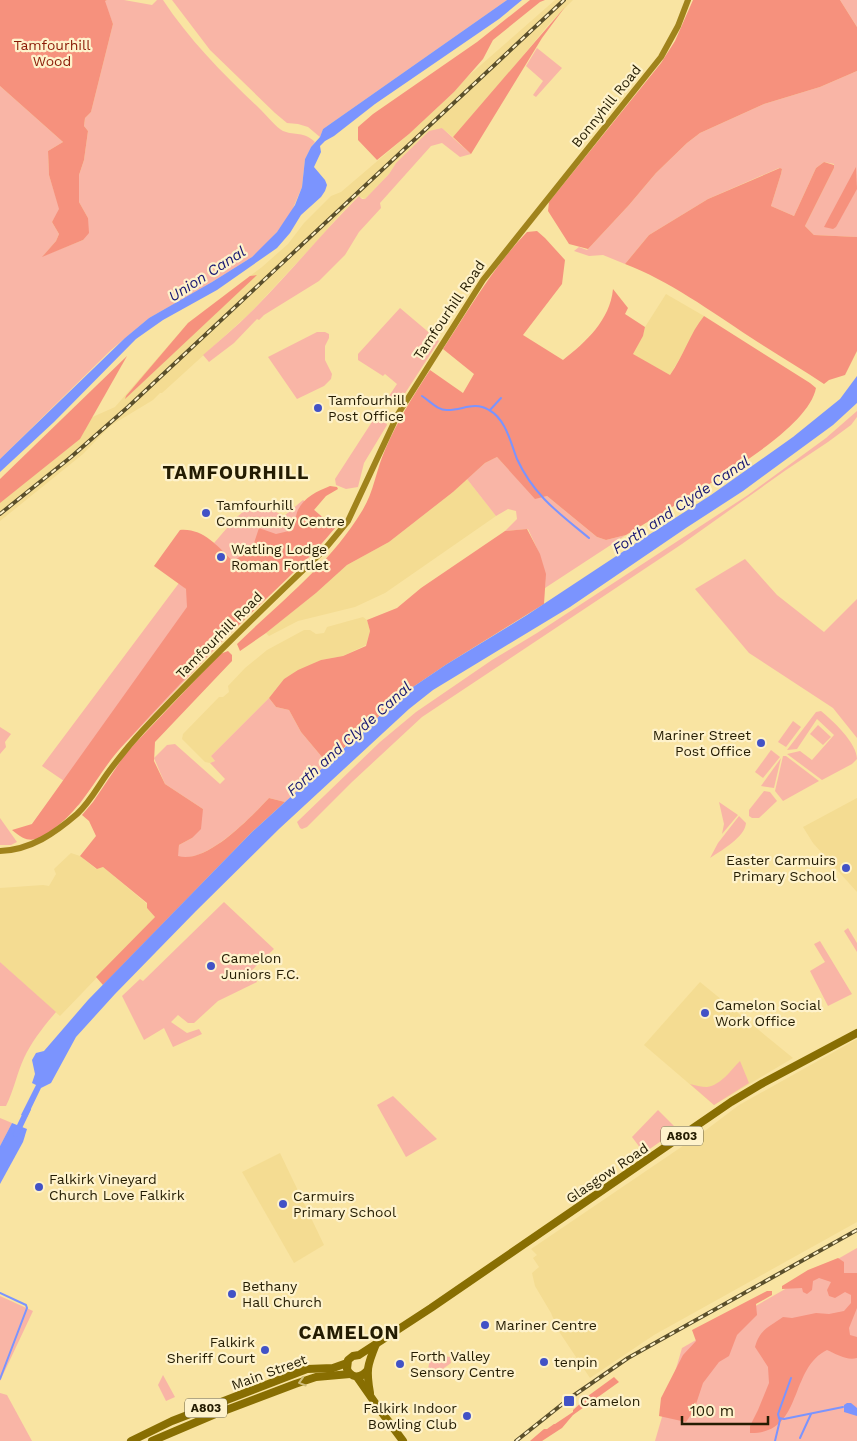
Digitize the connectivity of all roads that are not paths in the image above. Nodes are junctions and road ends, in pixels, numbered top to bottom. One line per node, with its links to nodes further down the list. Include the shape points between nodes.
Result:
1 (688, 0): 2 (main road, Bonnyhill Road, via 661,57)
2 (532, 220): 3 (main road, Tamfourhill Road, via 483,280 419,379 389,431 352,512 336,536 123,752 78,813 43,840)
3 (0, 851)
4 (857, 1033): 5 (main road, Glasgow Road / A803, via 731,1102)
5 (377, 1343): 6 (main road, Glasgow Road / A803); 8 (main road)
6 (359, 1355): 7 (main road); 8 (main road, via 365,1358)
7 (347, 1363): 9 (main road, via 347,1369); 11 (main road, Main Street / A803, via 333,1368 306,1369)
8 (367, 1367): 9 (main road, via 361,1376); 10 (main road)
9 (354, 1375): 10 (main road); 12 (main road, Main Street / A803, one-way to 12, via 309,1380)
10 (370, 1395): 15 (main road)
11 (172, 1421): 12 (main road, Main Street / A803, via 179,1426); 13 (main road, Main Street / A803)
12 (191, 1424): 14 (main road, Main Street / A803)
13 (131, 1441)
14 (152, 1441)
15 (403, 1441)

